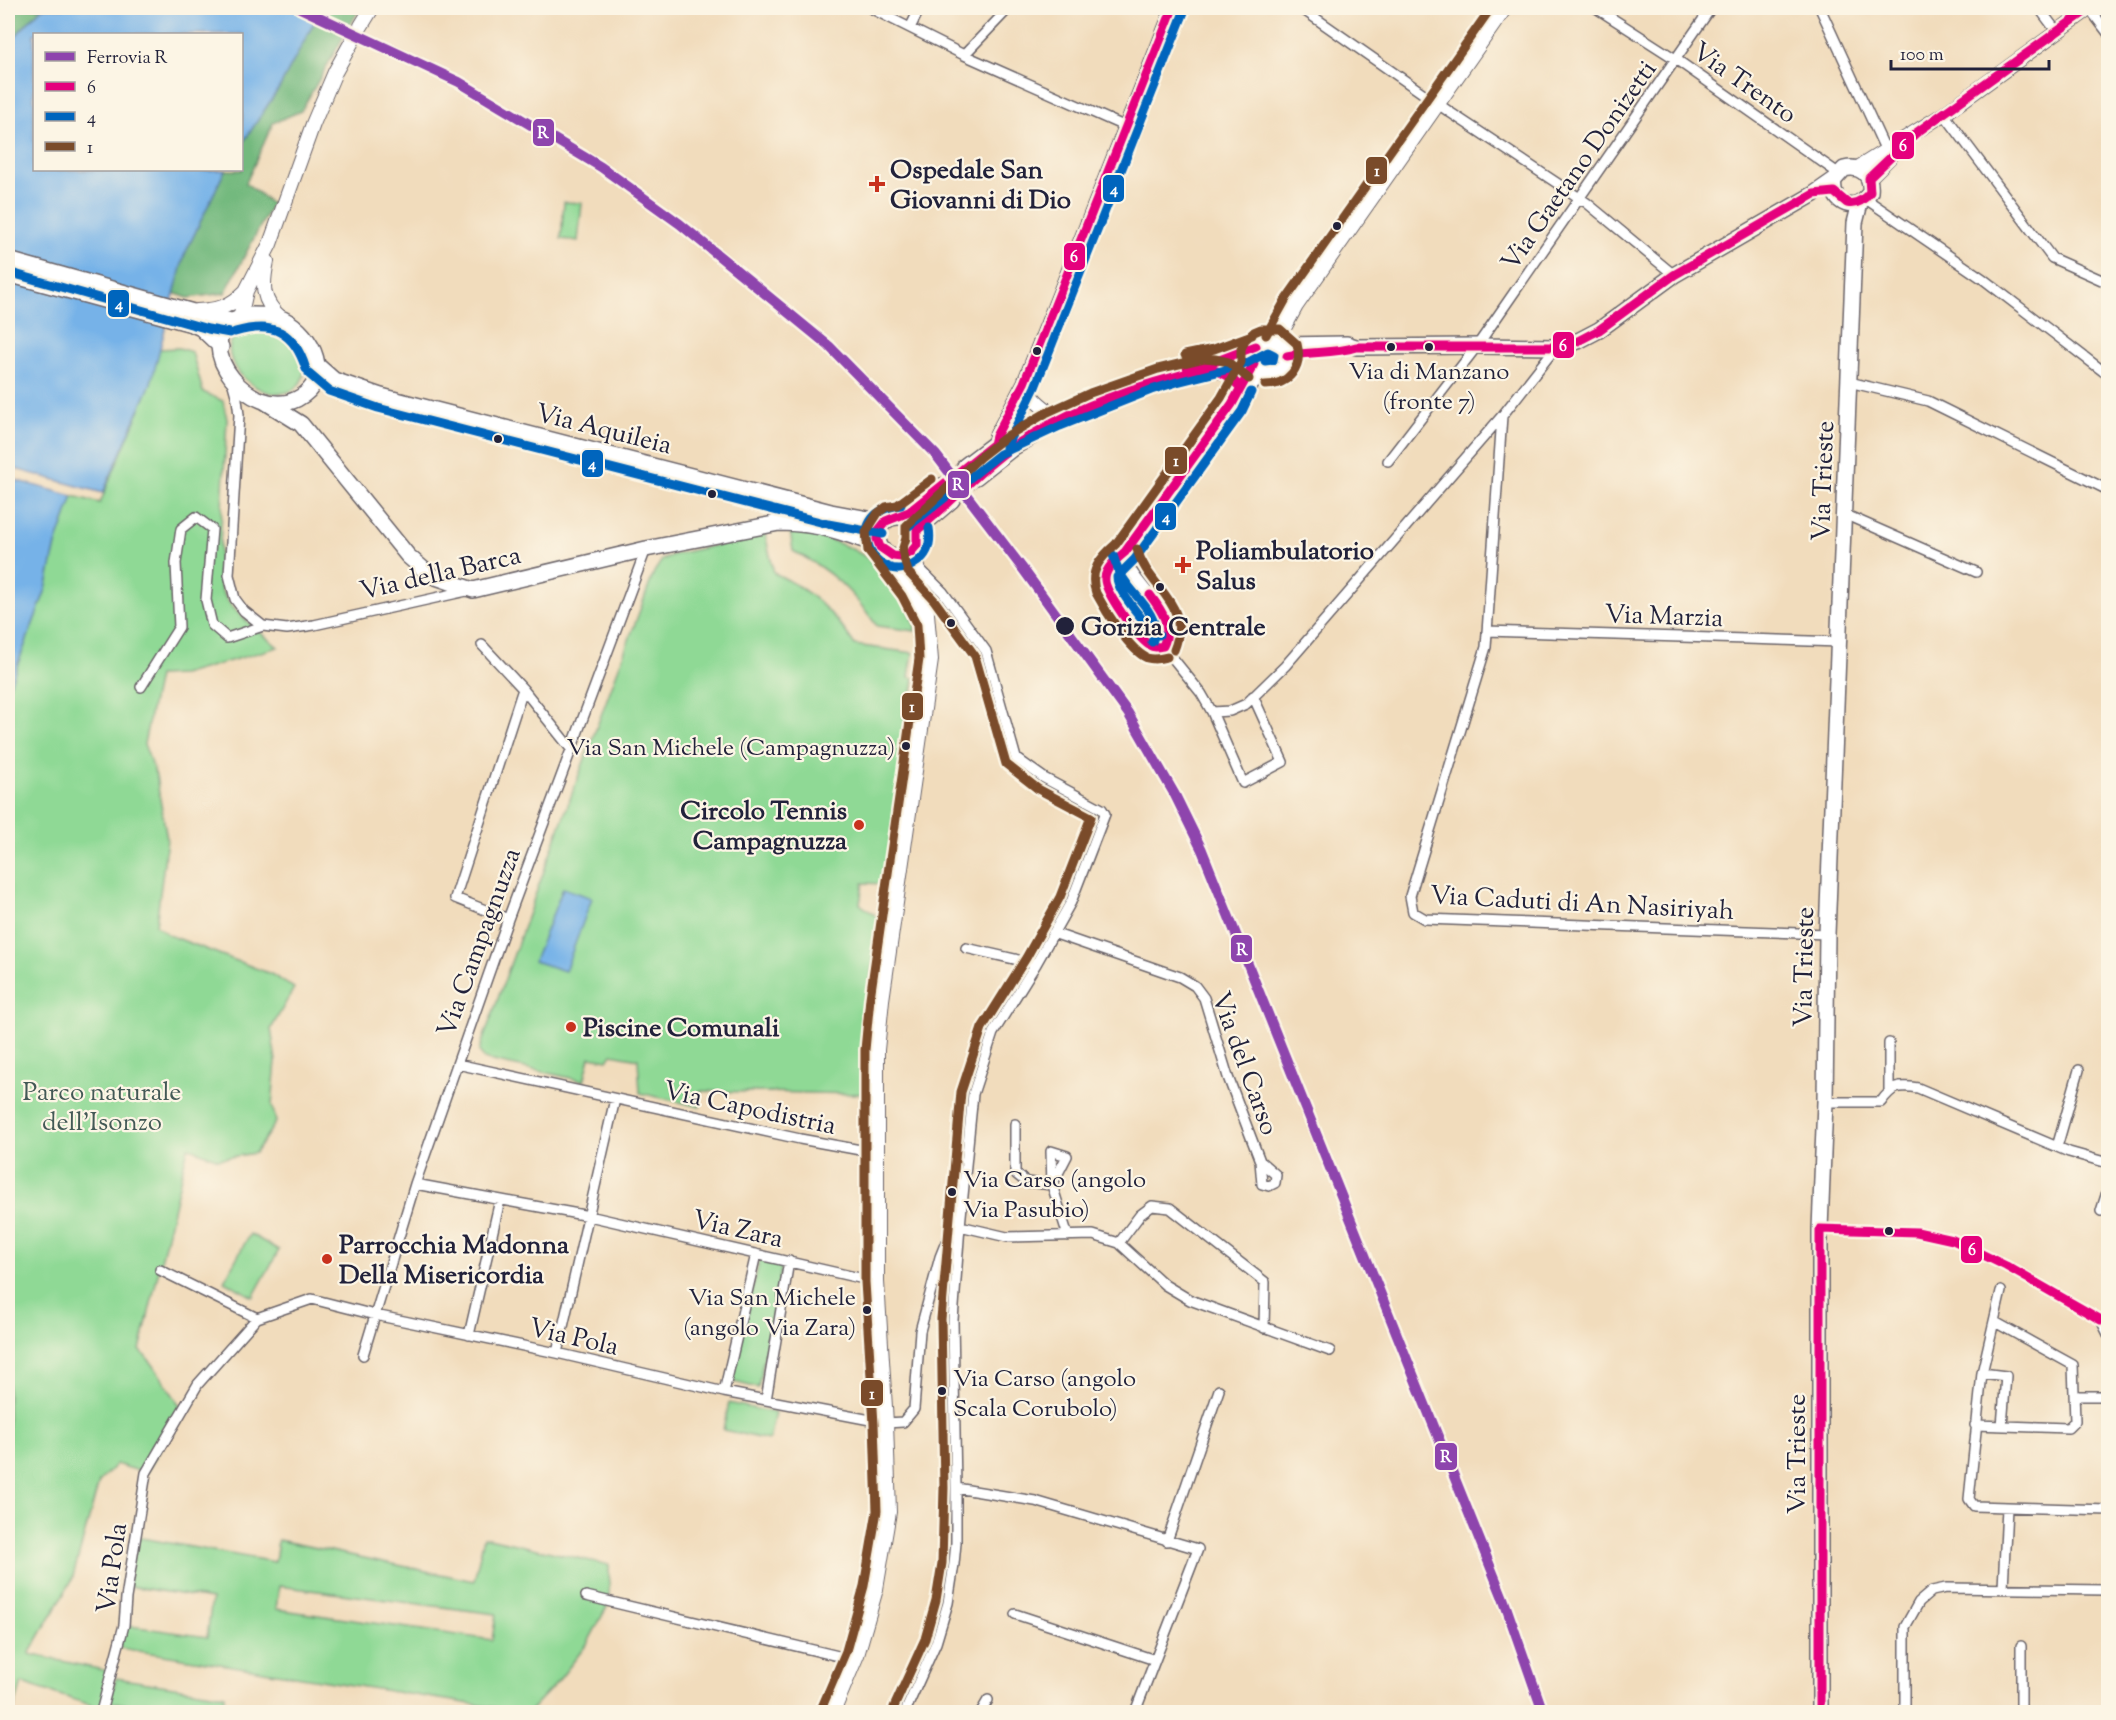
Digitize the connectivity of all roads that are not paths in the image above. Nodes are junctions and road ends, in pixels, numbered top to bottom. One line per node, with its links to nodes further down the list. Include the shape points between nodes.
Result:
1 (372, 8): 27 (main road, via 335,72)
2 (870, 8): 13 (street)
3 (920, 8): 13 (street)
4 (1009, 8): 16 (street)
5 (1173, 8): 20 (main road)
6 (1301, 8): 18 (street)
7 (1505, 8): 18 (main road)
8 (1596, 8): 17 (street, Via Trento)
9 (1711, 8): 17 (street, Via Gaetano Donizetti)
10 (1820, 8): 22 (street)
11 (2039, 8): 14 (street)
12 (2090, 8): 14 (main road); 15 (street)
13 (910, 28): 16 (street)
14 (2057, 32): 19 (main road)
15 (2109, 33)
16 (964, 55): 20 (street)
17 (1677, 60): 24 (street, Via Trento); 25 (street, Via Gaetano Donizetti)
18 (1439, 104): 25 (street); 39 (main road, via 1302,297)
19 (1944, 114): 21 (main road); 31 (street, via 2052,258)
20 (1126, 127): 47 (main road)
21 (1916, 133): 22 (main road); 23 (main road, via 1876,170)
22 (1886, 151): 23 (main road)
23 (1864, 173): 24 (main road, via 1844,169); 26 (main road, via 1871,185)
24 (1836, 182): 26 (main road, via 1842,202); 30 (main road)
25 (1580, 198): 30 (street); 37 (street, Via Gaetano Donizetti)
26 (1858, 202): 44 (street, via 1983,279); 46 (main road, Via Trieste)
27 (270, 244): 32 (main road); 34 (main road, via 262,282 267,304)
28 (8, 260): 33 (main road)
29 (8, 274): 33 (main road)
30 (1674, 275): 40 (main road, via 1599,330)
31 (2106, 282)
32 (246, 291): 33 (main road, via 219,310); 35 (main road)
33 (193, 318): 35 (main road); 38 (main road)
34 (281, 318): 35 (main road, via 251,315); 41 (main road, via 307,337)
35 (236, 320): 38 (main road, via 224,330)
36 (1256, 346): 39 (main road, via 1264,340); 42 (main road, via 1253,351); 51 (main road, via 1217,361 1147,379)
37 (1477, 346): 39 (main road, via 1356,347 1347,351 1299,352); 40 (main road); 54 (street, Via Gaetano Donizetti)
38 (221, 347): 45 (main road)
39 (1282, 347): 42 (main road, via 1285,364 1280,370 1273,373)
40 (1556, 347): 52 (street)
41 (317, 365): 49 (main road, via 315,382 304,395 276,404); 62 (main road, Via Aquileia, via 334,380 381,396 831,512)
42 (1259, 368): 43 (main road); 48 (street); 50 (street, via 1245,395)
43 (1209, 370): 48 (street, via 1224,374); 56 (main road, via 1152,384 1079,412 1014,447)
44 (2109, 375)
45 (232, 381): 49 (main road); 72 (street, via 239,415 229,575 235,598 244,612)
46 (1849, 382): 58 (street, via 1928,401); 60 (main road, Via Trieste)
47 (1024, 383): 51 (main road, via 1032,398); 53 (main road)
48 (1240, 387): 50 (street)
49 (264, 400): 70 (main road, via 301,424 408,556 430,575)
50 (1232, 404): 67 (street)
51 (1055, 415): 53 (main road)
52 (1503, 416): 73 (street, Via Caduti di An Nasiriyah); 79 (street, via 1285,666)
53 (994, 444): 55 (main road)
54 (1388, 461)
55 (965, 466)
56 (976, 477)
57 (941, 486): 61 (main road)
58 (2108, 490)
59 (952, 500): 63 (main road)
60 (1844, 514): 69 (street); 75 (main road, Via Trieste)
61 (902, 517): 62 (main road); 63 (main road)
62 (885, 522): 65 (main road, via 878,533)
63 (917, 530): 66 (main road)
64 (646, 549): 65 (main road, Via della Barca, via 779,523 798,523 829,527); 70 (main road, Via della Barca); 81 (street, Via Campagnuzza)
65 (883, 550): 66 (main road, via 901,557); 71 (main road)
66 (914, 550): 68 (main road)
67 (1125, 552): 74 (street, via 1131,570 1165,615); 74 (street, via 1119,566 1122,588); 74 (street, via 1108,570 1104,583 1147,643 1158,648)
68 (919, 568): 71 (main road); 83 (street, via 943,592 986,651 1016,758 1105,814 1071,902)
69 (1976, 572)
70 (473, 590): 72 (street, Via della Barca, via 314,625 287,629)
71 (929, 622): 95 (main road, via 931,660 877,1050)
72 (263, 626): 77 (street, via 226,638 212,625 206,600 212,529 196,517 181,529 176,563 179,627)
73 (1487, 631): 75 (street, Via Marzia); 84 (street, Via Caduti di An Nasiriyah, via 1482,663 1410,896 1413,912 1425,918)
74 (1165, 642): 80 (street)
75 (1840, 642): 84 (main road, Via Trieste)
76 (482, 645): 78 (street)
77 (141, 687)
78 (523, 689): 81 (street); 82 (street, via 455,898)
79 (1253, 696): 80 (street, via 1230,711); 80 (street, via 1283,762 1243,783)
80 (1212, 712)
81 (571, 749): 82 (street, Via Campagnuzza)
82 (508, 919): 88 (street, Via Campagnuzza)
83 (1053, 933): 86 (street); 96 (street, Via del Carso, via 1180,977 1195,986 1204,998)
84 (1827, 934): 92 (main road, Via Trieste)
85 (966, 948): 86 (street)
86 (1035, 966): 103 (street, via 993,1034 973,1094)
87 (1889, 1043): 90 (street)
88 (457, 1064): 91 (street, Via Capodistria); 98 (street, Via Campagnuzza)
89 (2079, 1070): 94 (street)
90 (1889, 1090): 92 (street, via 1881,1102); 94 (street, via 1903,1086 1918,1088)
91 (615, 1099): 95 (street, Via Capodistria); 102 (street)
92 (1825, 1102): 104 (main road, Via Trieste)
93 (1015, 1124): 105 (street, via 1015,1173 1026,1182 1052,1185)
94 (2057, 1147): 97 (street)
95 (877, 1153): 110 (main road)
96 (1260, 1161)
97 (2109, 1163)
98 (415, 1184): 100 (street, Via Zara); 112 (street, Via Campagnuzza)
99 (2109, 1189): 101 (street)
100 (500, 1200): 102 (street, Via Zara); 118 (street)
101 (2101, 1211)
102 (589, 1216): 107 (street, Via Zara); 120 (street)
103 (960, 1226): 105 (street, via 1007,1237); 128 (street, via 948,1237 940,1257 920,1331 914,1409 903,1422); 131 (street, via 953,1320)
104 (1820, 1229): 114 (street, via 1917,1232 1953,1240); 149 (main road, Via Trieste)
105 (1068, 1236): 106 (street, via 1093,1235)
106 (1119, 1243): 116 (street, via 1165,1285 1190,1300); 116 (street, via 1152,1206 1170,1208 1264,1282)
107 (756, 1254): 108 (street, Via Zara); 124 (street)
108 (789, 1261): 110 (street, Via Zara); 127 (street)
109 (160, 1270): 113 (street)
110 (877, 1282): 128 (main road)
111 (2001, 1291): 115 (street)
112 (375, 1315): 113 (street, Via Pola, via 312,1299); 118 (street, Via Pola); 121 (street, Via Campagnuzza)
113 (257, 1318): 144 (street, Via Pola, via 198,1384 146,1473 124,1625)
114 (2104, 1320): 117 (street)
115 (1995, 1322): 122 (street); 125 (street, via 2073,1365)
116 (1264, 1328): 119 (street)
117 (2109, 1334)
118 (469, 1335): 120 (street, Via Pola)
119 (1330, 1351)
120 (557, 1353): 124 (street, Via Pola)
121 (363, 1355)
122 (1982, 1372): 129 (street); 130 (street, via 2006,1376)
123 (1219, 1390): 134 (street)
124 (724, 1392): 127 (street, Via Pola)
125 (2074, 1396): 126 (street); 130 (street, via 2074,1421 2068,1428)
126 (2109, 1396)
127 (766, 1400): 128 (street, Via Pola)
128 (886, 1423): 141 (main road, via 889,1512 876,1588)
129 (1975, 1425): 130 (street); 132 (street, via 1969,1499 1974,1506)
130 (2002, 1426)
131 (956, 1488): 134 (street, via 1035,1501); 146 (street, via 956,1543 948,1603 936,1643)
132 (2007, 1508): 133 (street); 136 (street)
133 (2109, 1510)
134 (1167, 1541): 142 (street, via 1198,1549)
135 (2109, 1567): 137 (street)
136 (2003, 1588): 137 (street); 150 (street, via 1946,1587 1932,1591 1919,1602 1905,1627)
137 (2108, 1590)
138 (586, 1596): 141 (street)
139 (1015, 1614): 142 (street)
140 (2021, 1646): 151 (street)
141 (855, 1660): 145 (main road)
142 (1155, 1660): 148 (street)
143 (988, 1700): 147 (street)
144 (101, 1713)
145 (833, 1713)
146 (905, 1713)
147 (981, 1713)
148 (1135, 1713)
149 (1820, 1713)
150 (1905, 1713)
151 (2021, 1713)

